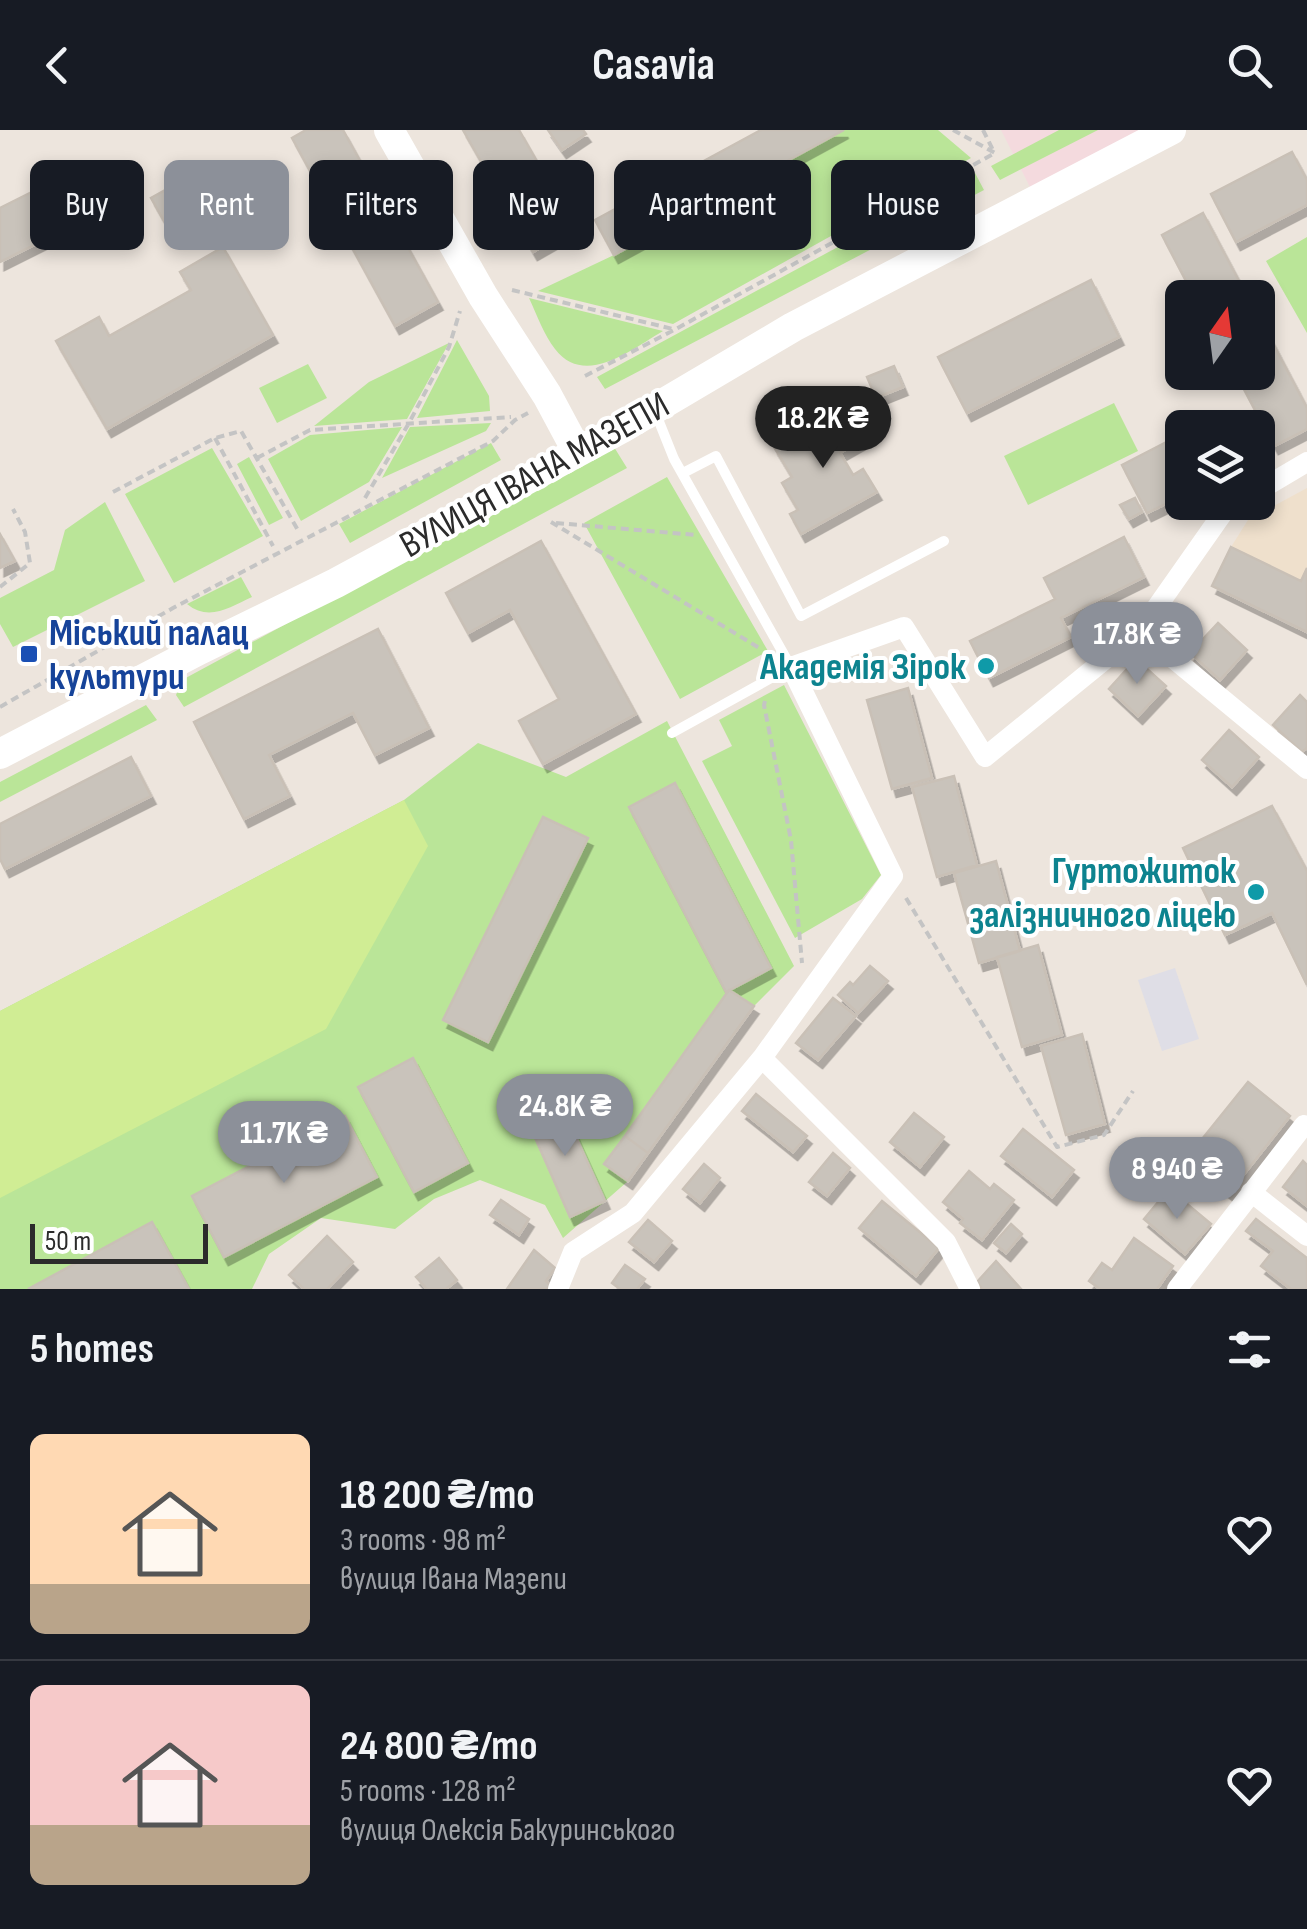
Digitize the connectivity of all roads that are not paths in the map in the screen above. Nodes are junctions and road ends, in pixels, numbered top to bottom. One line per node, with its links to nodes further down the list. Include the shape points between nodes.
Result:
1 (389, 130): 4 (main road)
2 (1171, 130): 3 (main road, ВУЛИЦЯ ІВАНА МАЗЕПИ, via 792,327)
3 (654, 409): 4 (main road, ВУЛИЦЯ ІВАНА МАЗЕПИ); 6 (lane)
4 (577, 452): 13 (main road, ВУЛИЦЯ ІВАНА МАЗЕПИ)
5 (1307, 462): 7 (street)
6 (682, 473): 9 (lane, via 716,456 800,616); 11 (lane)
7 (1275, 481)
8 (1218, 520): 10 (street)
9 (944, 541)
10 (1140, 630): 11 (street, via 985,757 904,627); 14 (street)
11 (791, 667): 12 (lane); 15 (street, via 893,876)
12 (672, 733)
13 (0, 754)
14 (1307, 768)
15 (762, 1058): 19 (street, via 633,1212 573,1252); 20 (street, via 946,1242)
16 (1304, 1125): 17 (street)
17 (1252, 1192): 18 (street); 21 (street)
18 (1307, 1236)
19 (558, 1289)
20 (970, 1289)
21 (1178, 1289)

